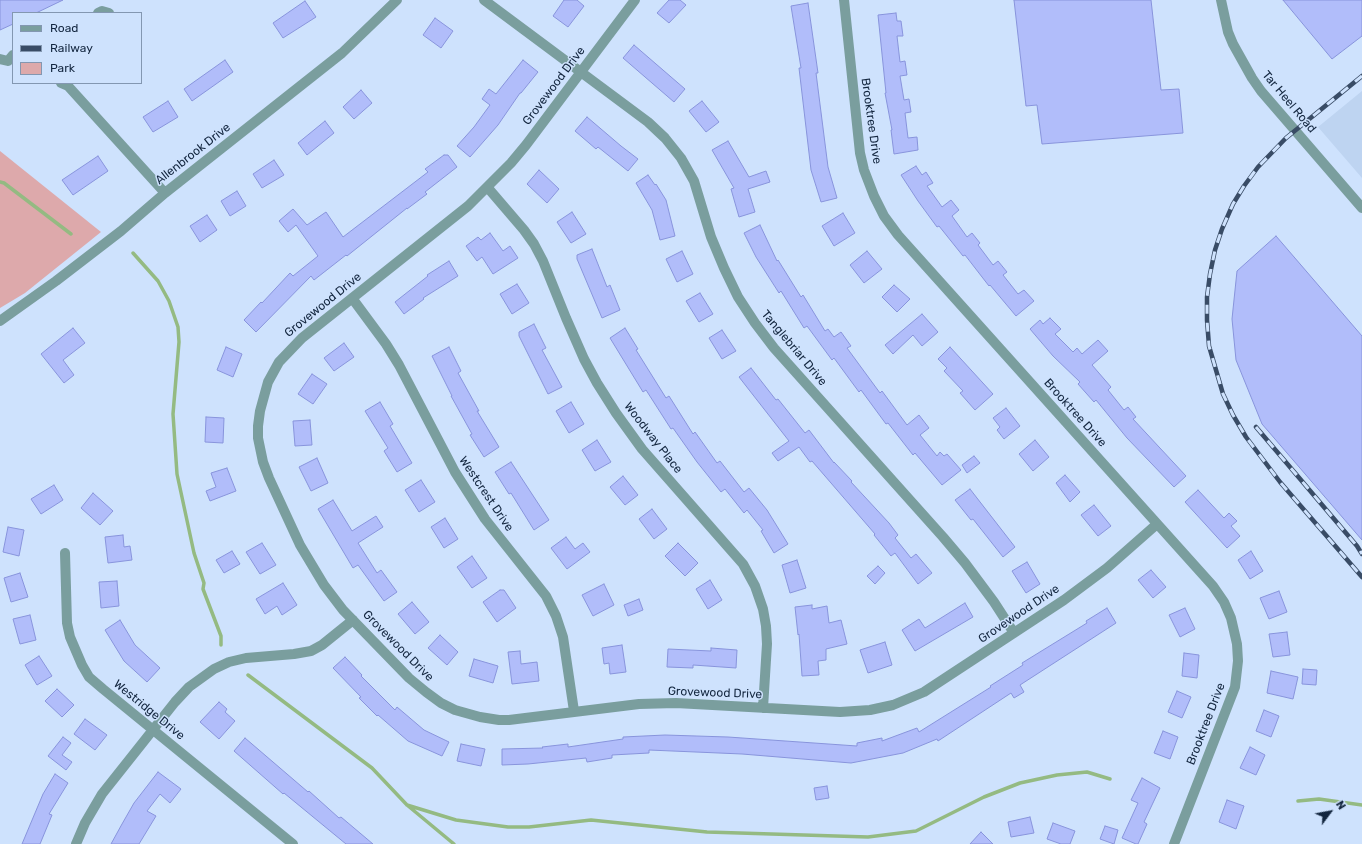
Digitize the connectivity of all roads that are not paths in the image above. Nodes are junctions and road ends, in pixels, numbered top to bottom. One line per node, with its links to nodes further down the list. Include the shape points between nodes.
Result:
1 (397, 0): 9 (street, Allenbrook Drive, via 342,53)
2 (484, 0): 6 (street, Tanglebriar Drive)
3 (635, 0): 6 (street, Grovewood Drive)
4 (844, 0): 13 (street, Brooktree Drive, via 860,153 864,170 884,216 898,235)
5 (1221, 0): 10 (street, Tar Heel Road, via 1228,32 1252,78)
6 (581, 72): 8 (street, Grovewood Drive, via 512,163); 16 (street, Tanglebriar Drive, via 666,138 694,181 724,268 738,297 755,323 774,348 952,547)
7 (65, 84): 9 (street)
8 (488, 188): 11 (street, Grovewood Drive); 17 (street, Woodway Place, via 534,244 584,359 616,413 642,449 743,564 755,586 766,626)
9 (165, 192): 12 (street, Allenbrook Drive, via 109,240)
10 (1362, 208)
11 (352, 298): 15 (street, Grovewood Drive, via 302,338 279,362 268,382 260,411 258,438 269,478 300,545 324,585); 18 (street, Westcrest Drive, via 399,365 455,472 485,519 546,596 563,637)
12 (0, 321)
13 (1157, 524): 16 (street, Grovewood Drive, via 1108,568); 22 (street, Brooktree Drive, via 1213,586 1224,602 1231,618 1238,662 1235,687)
14 (65, 553): 19 (street, Westridge Drive, via 67,623 82,665 102,689)
15 (353, 620): 18 (street, Grovewood Drive, via 409,678 441,703 455,710 504,720); 19 (street, via 322,646 311,651 246,658 214,669 189,687)
16 (1014, 633): 17 (street, Grovewood Drive, via 924,692 893,705 856,711)
17 (764, 708): 18 (street, Grovewood Drive, via 676,703)
18 (574, 711)
19 (153, 730): 20 (street, via 102,794); 21 (street, Westridge Drive)
20 (76, 844)
21 (293, 844)
22 (1174, 844)

